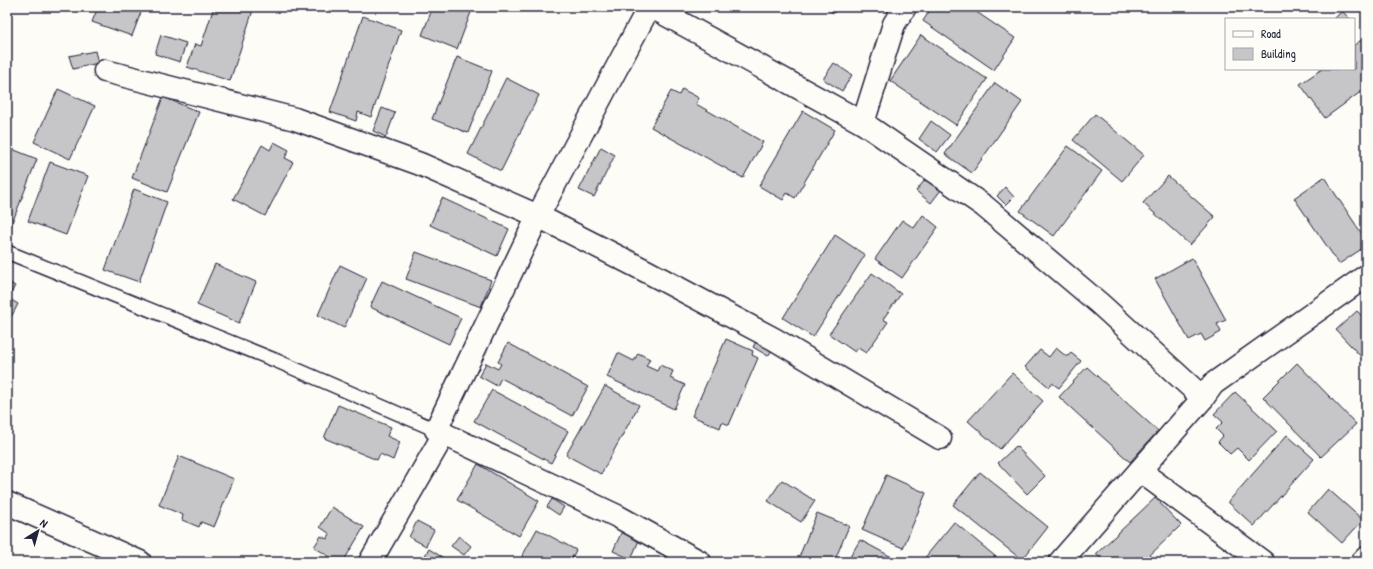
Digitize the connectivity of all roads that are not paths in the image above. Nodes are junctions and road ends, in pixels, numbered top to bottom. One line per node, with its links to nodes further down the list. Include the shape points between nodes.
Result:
1 (649, 7): 6 (street)
2 (652, 7): 5 (street)
3 (905, 7): 5 (street, via 894,24)
4 (105, 71): 6 (street, via 295,119 420,164)
5 (863, 123): 9 (street, via 984,206 1100,304)
6 (538, 216): 10 (street); 11 (street, via 774,339)
7 (7, 252): 10 (lane, via 277,361)
8 (1366, 276): 9 (street, via 1213,384)
9 (1203, 398): 12 (street)
10 (440, 432): 16 (street); 17 (street, via 618,516)
11 (940, 438)
12 (1140, 471): 18 (street); 19 (street)
13 (7, 504): 15 (street)
14 (1366, 558): 20 (street)
15 (140, 562)
16 (370, 562)
17 (700, 562)
18 (1060, 562)
19 (1263, 562)
20 (1362, 562)

